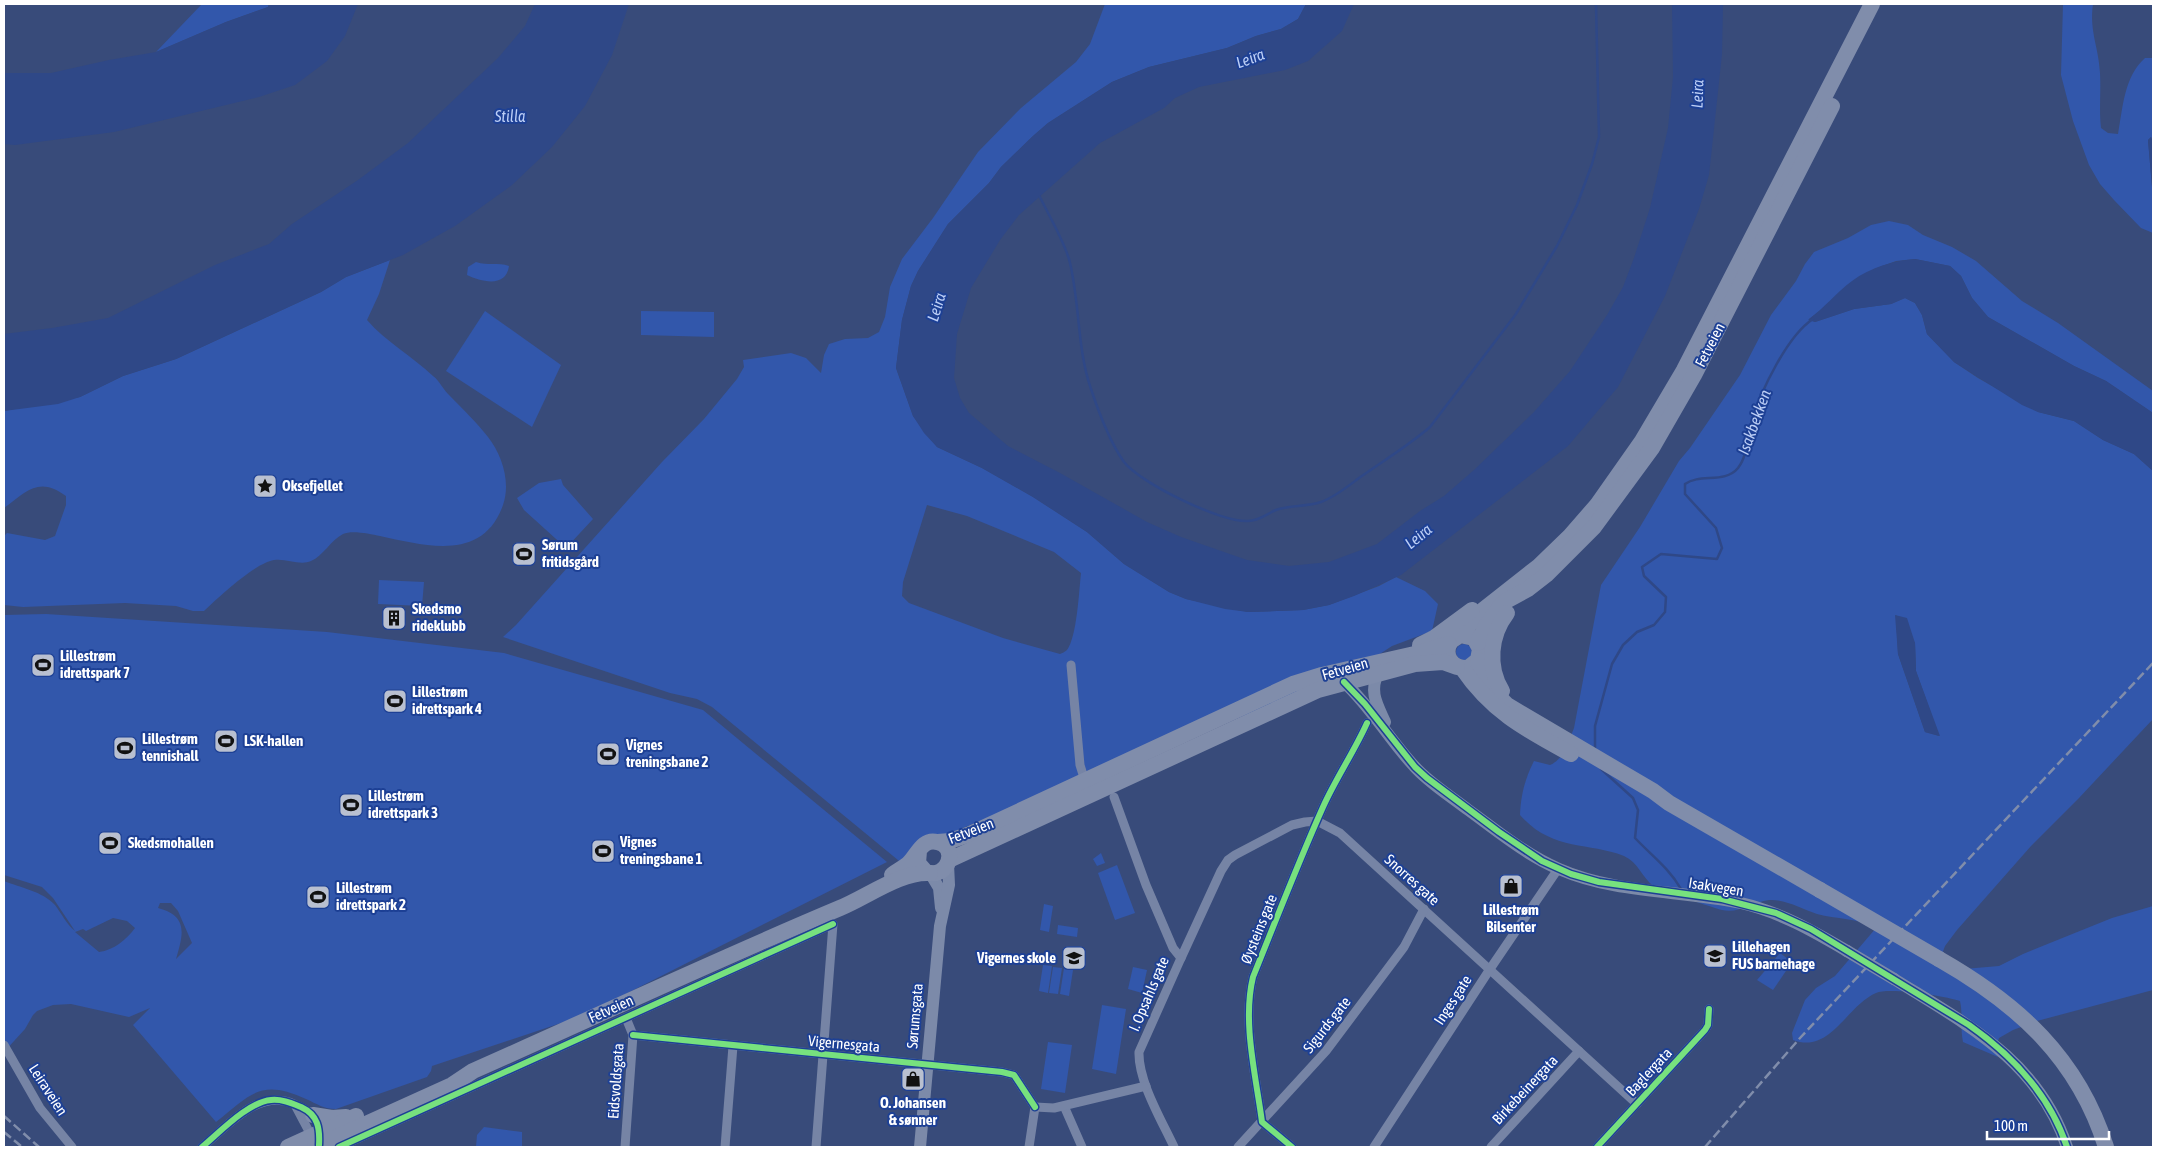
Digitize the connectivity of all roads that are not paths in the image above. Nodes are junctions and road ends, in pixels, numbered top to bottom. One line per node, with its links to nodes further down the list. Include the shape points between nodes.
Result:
1 (1872, 4): 3 (highway, Fetveien, via 1656,419 1585,520)
2 (1885, 4): 3 (highway, Fetveien, via 1666,425 1594,527 1561,561)
3 (1524, 584): 4 (highway, Fetveien, via 1483,610); 5 (highway, Fetveien, via 1499,608); 6 (highway, via 1489,597 1434,638); 12 (highway, via 1501,622 1492,654 1494,674 1501,689)
4 (1455, 639): 5 (highway, via 1471,636); 6 (highway, Fetveien, via 1419,653); 9 (highway, via 1448,657)
5 (1478, 643): 7 (highway)
6 (1388, 658): 15 (highway, Fetveien, via 1293,684)
7 (1478, 660): 9 (highway, via 1471,666); 12 (highway, via 1494,693)
8 (1071, 665): 15 (street, via 1080,764)
9 (1459, 667): 10 (highway, Fetveien, via 1433,662); 17 (highway, via 1511,720 1626,784)
10 (1378, 673): 11 (highway, Fetveien); 14 (street, Isakvegen, via 1373,694)
11 (1344, 682): 14 (street, Isakvegen); 21 (highway, Fetveien, via 1293,700)
12 (1531, 718): 17 (highway)
13 (1367, 723): 18 (street, Øysteins gate)
14 (1395, 742): 22 (street, Isakvegen, via 1415,767 1444,791 1523,849)
15 (1085, 781): 19 (highway, Fetveien, via 957,840)
16 (1114, 797): 27 (street, I. Opsahls gate, via 1146,885 1173,948)
17 (1669, 803): 64 (highway, bridge, via 1978,982 2014,1008 2048,1043 2079,1086)
18 (1317, 821): 24 (street, Snorres gate, via 1340,833); 27 (street, via 1292,825 1228,860); 45 (street, Øysteins gate, via 1253,977 1248,997)
19 (938, 842): 20 (highway, via 927,843); 21 (highway, via 947,849)
20 (919, 851): 23 (highway, via 918,863); 26 (highway, Fetveien, via 907,865 883,881)
21 (949, 862): 23 (highway, via 941,872); 25 (street, Sørumsgata, via 948,896)
22 (1558, 869): 28 (street, Inges gate); 63 (street, Isakvegen, bridge, via 1614,885 1758,907 1811,929 1969,1025 2011,1059 2052,1110)
23 (930, 873): 25 (street, Sørumsgata, via 939,888); 26 (highway, Fetveien, via 910,875)
24 (1424, 909): 28 (street, Snorres gate); 45 (street, Sigurds gate, via 1404,947 1355,1013 1326,1051)
25 (942, 918): 36 (street, Sørumsgata)
26 (803, 923): 37 (highway, Fetveien)
27 (1181, 958): 38 (street, I. Opsahls gate, via 1139,1052 1138,1063)
28 (1490, 969): 34 (street, Snorres gate); 60 (street, Inges gate)
29 (1709, 1009): 40 (street, Baglergata, via 1705,1030)
30 (626, 1018): 31 (street, Eidsvoldsgata); 35 (street, via 833,924); 50 (street)
31 (633, 1035): 33 (street, Vigernesgata); 51 (street, Eidsvoldsgata)
32 (4, 1045): 47 (street, Leiraveien, via 40,1108)
33 (733, 1046): 35 (street, Vigernesgata); 52 (street)
34 (1579, 1052): 40 (street, Snorres gate); 61 (street, Birkebeinergata)
35 (824, 1054): 36 (street, Vigernesgata); 53 (street)
36 (931, 1065): 42 (street, Vigernesgata, via 1008,1073 1018,1080); 54 (street, Sørumsgata)
37 (473, 1071): 44 (highway, Fetveien); 46 (highway, Fetveien, via 452,1084)
38 (1146, 1086): 41 (street); 57 (street, I. Opsahls gate)
39 (294, 1104): 43 (street); 46 (street); 48 (street, via 277,1100 257,1104)
40 (1637, 1104): 62 (street, Baglergata)
41 (1064, 1106): 42 (street); 56 (street)
42 (1035, 1107): 55 (street)
43 (313, 1115): 44 (highway, via 332,1118); 46 (street)
44 (358, 1115): 46 (highway, Fetveien)
45 (1262, 1122): 58 (street, Sigurds gate); 59 (street)
46 (316, 1140): 49 (highway, Fetveien)
47 (72, 1147)
48 (202, 1147)
49 (288, 1147)
50 (339, 1147)
51 (625, 1147)
52 (724, 1147)
53 (816, 1147)
54 (920, 1147)
55 (1029, 1147)
56 (1082, 1147)
57 (1174, 1147)
58 (1238, 1147)
59 (1292, 1147)
60 (1374, 1147)
61 (1491, 1147)
62 (1597, 1147)
63 (2067, 1147)
64 (2106, 1147)

